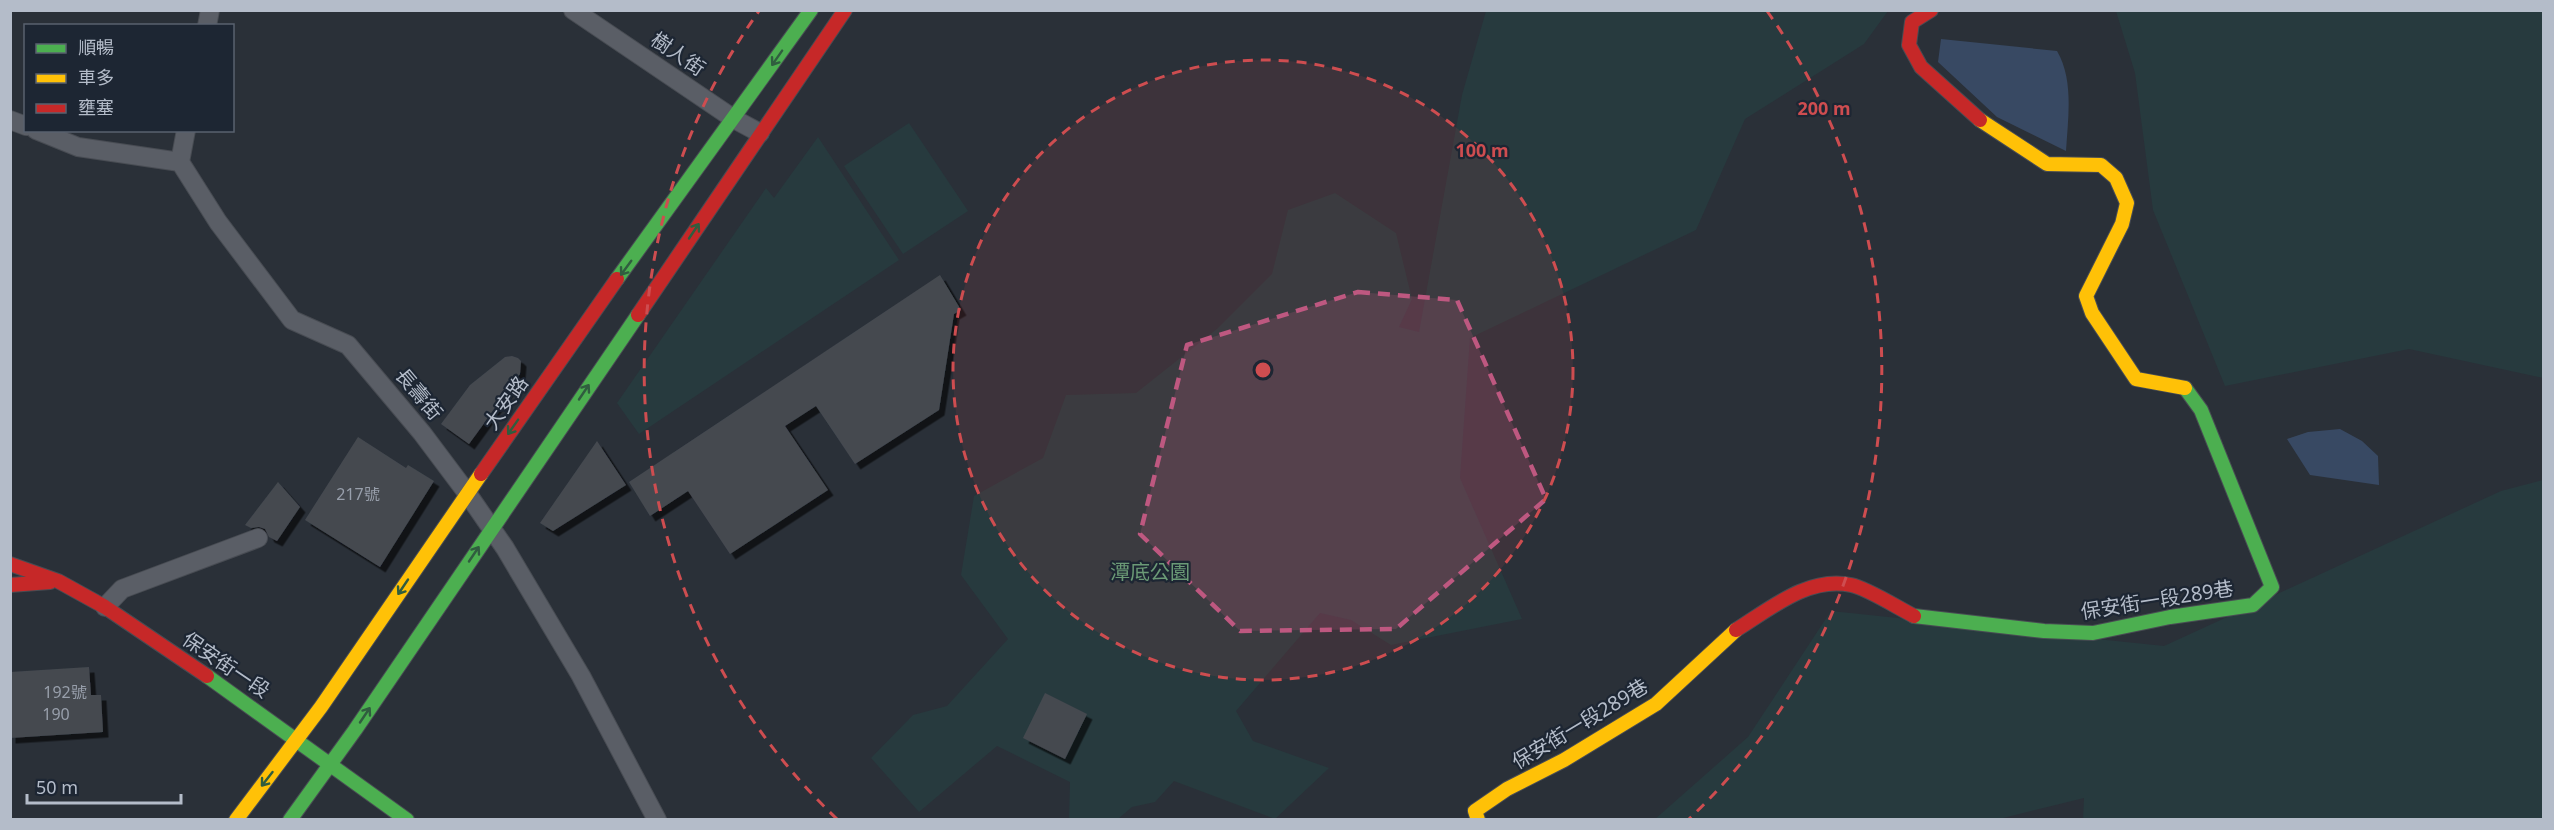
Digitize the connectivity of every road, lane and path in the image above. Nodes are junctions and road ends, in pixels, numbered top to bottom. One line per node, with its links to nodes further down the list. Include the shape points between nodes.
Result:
1 (573, 10): 5 (street, 樹人街)
2 (811, 10): 5 (street, 大安路, one-way to 5)
3 (846, 10): 8 (street)
4 (1931, 10): 23 (street, 保安街一段289巷, via 1912,22 1909,45 1921,67 1986,126 2047,164 2101,165 2116,178 2127,202 2122,224 2086,296 2092,313 2136,379 2184,387 2201,410 2272,587 2253,604 2093,633 1918,618 1852,585 1805,588 1734,631 1656,704 1564,760 1507,789 1475,811)
5 (734, 119): 8 (street, 樹人街); 10 (street, 大安路, one-way to 10)
6 (41, 132): 9 (street, via 78,147)
7 (186, 132): 9 (street)
8 (760, 133): 11 (street, one-way to 8)
9 (180, 162): 10 (street, 長壽街, via 218,222 292,320 348,345)
10 (467, 493): 11 (street, 長壽街); 17 (street, 大安路, one-way to 17)
11 (492, 528): 18 (street, one-way to 11); 22 (street, 長壽街, via 581,676)
12 (258, 538): 16 (street, via 122,589)
13 (10, 564): 14 (street, 保安街一段)
14 (58, 581): 15 (street); 16 (street, 保安街一段)
15 (10, 585)
16 (105, 607): 17 (street, 保安街一段)
17 (298, 738): 18 (street, 保安街一段); 19 (street, 大安路, one-way to 19)
18 (332, 763): 20 (street); 21 (street, 保安街一段)
19 (236, 819)
20 (290, 819)
21 (407, 819)
22 (657, 819)
23 (1478, 819)

